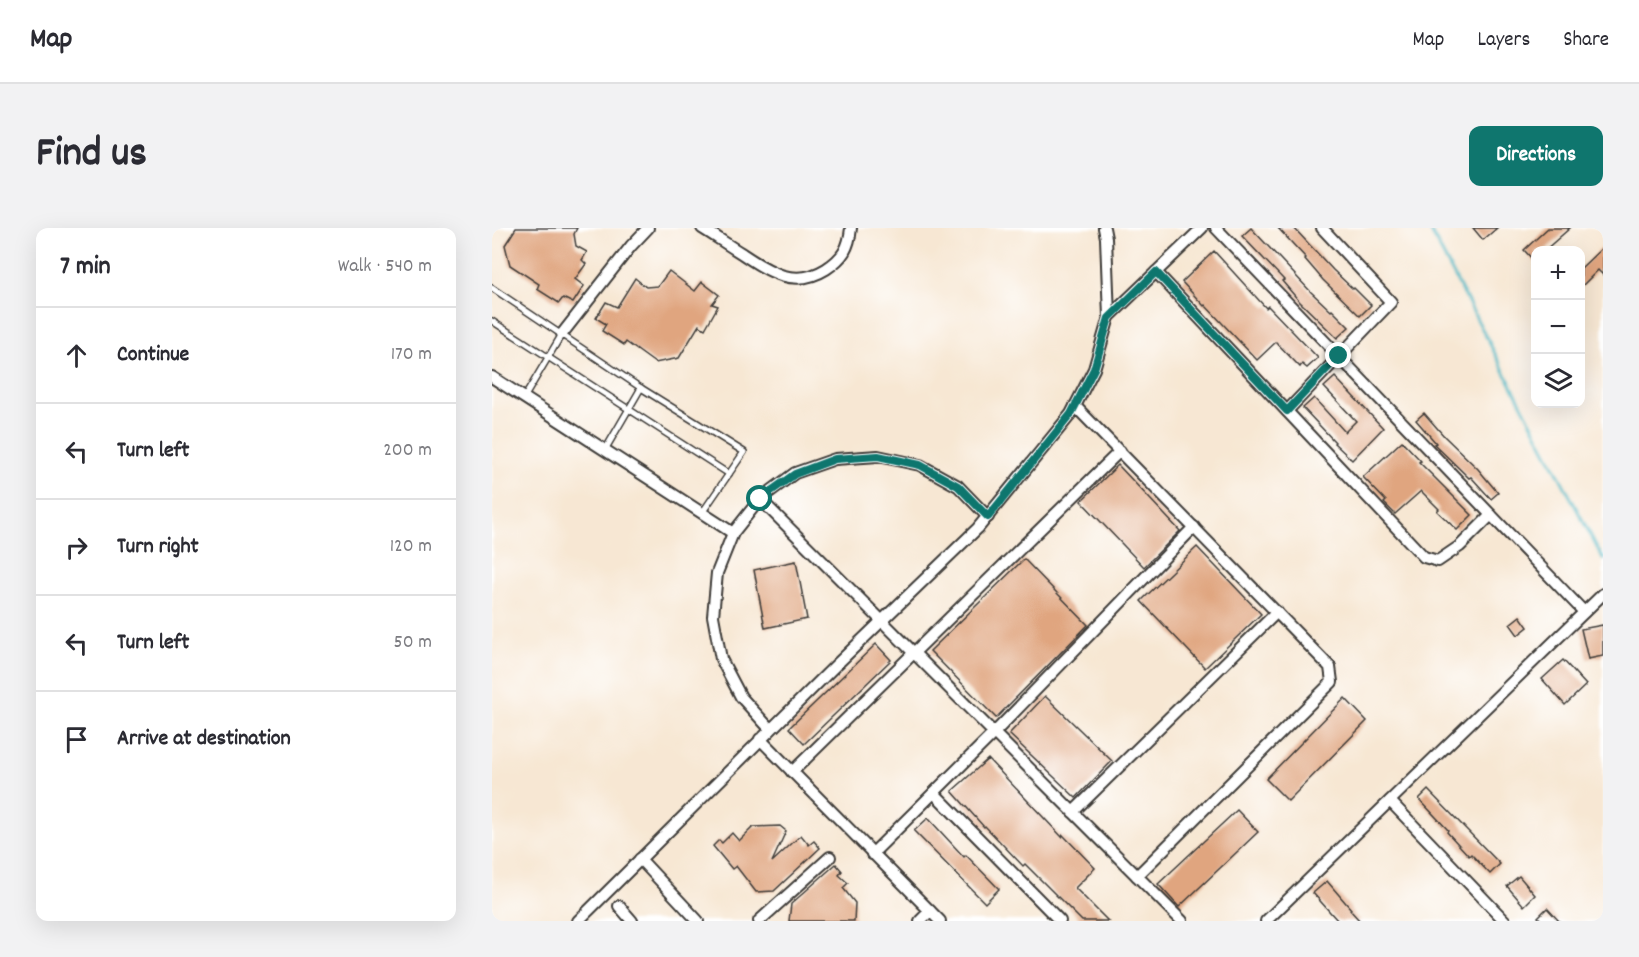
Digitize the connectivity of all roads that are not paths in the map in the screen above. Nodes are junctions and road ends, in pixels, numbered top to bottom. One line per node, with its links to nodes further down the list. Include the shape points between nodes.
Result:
1 (648, 228): 12 (street)
2 (702, 228): 3 (street, via 768,271 787,278 817,275 837,262 849,244)
3 (851, 228)
4 (1104, 228): 10 (street)
5 (1202, 228): 8 (street)
6 (1216, 228): 13 (street)
7 (1322, 228): 13 (street, via 1391,302)
8 (1156, 272): 10 (street); 20 (street)
9 (492, 288): 12 (lane)
10 (1109, 318): 18 (street, via 1094,369)
11 (492, 321): 14 (lane)
12 (562, 334): 14 (lane); 16 (lane)
13 (1339, 356): 20 (street); 26 (street)
14 (548, 358): 17 (lane); 19 (lane)
15 (492, 377): 17 (street)
16 (641, 388): 19 (lane); 23 (lane, via 744,452)
17 (524, 398): 21 (street)
18 (1075, 406): 22 (street); 27 (street)
19 (628, 409): 21 (lane); 23 (lane)
20 (1287, 411): 26 (street, via 1424,557 1438,561 1460,546)
21 (605, 450): 25 (street)
22 (1120, 451): 28 (street); 34 (street)
23 (729, 474): 25 (lane)
24 (760, 499): 27 (street, via 795,474 825,462 878,456 920,465 958,486); 29 (street); 33 (street)
25 (702, 513): 29 (street)
26 (1491, 515): 32 (street)
27 (988, 517): 33 (street)
28 (1194, 527): 31 (street); 36 (street)
29 (733, 533): 35 (street, via 717,573 713,616 721,659 741,698)
30 (1603, 594): 32 (street)
31 (1277, 612): 41 (street); 45 (street, via 1330,667 1332,682)
32 (1584, 612): 40 (street)
33 (881, 621): 34 (street); 35 (street)
34 (913, 653): 36 (street); 38 (street)
35 (770, 729): 37 (street)
36 (994, 733): 39 (street); 41 (street)
37 (760, 739): 38 (street); 44 (street)
38 (792, 772): 42 (street)
39 (934, 793): 42 (street); 54 (street)
40 (1390, 801): 56 (street); 57 (street)
41 (1073, 812): 45 (street)
42 (872, 854): 47 (street)
43 (830, 857): 51 (street)
44 (640, 859): 48 (street); 50 (street)
45 (1137, 876): 55 (street)
46 (619, 906): 49 (street)
47 (930, 911): 52 (street); 53 (street)
48 (578, 921)
49 (632, 921)
50 (698, 921)
51 (759, 921)
52 (920, 921)
53 (940, 921)
54 (1060, 921)
55 (1182, 921)
56 (1266, 921)
57 (1505, 921)

